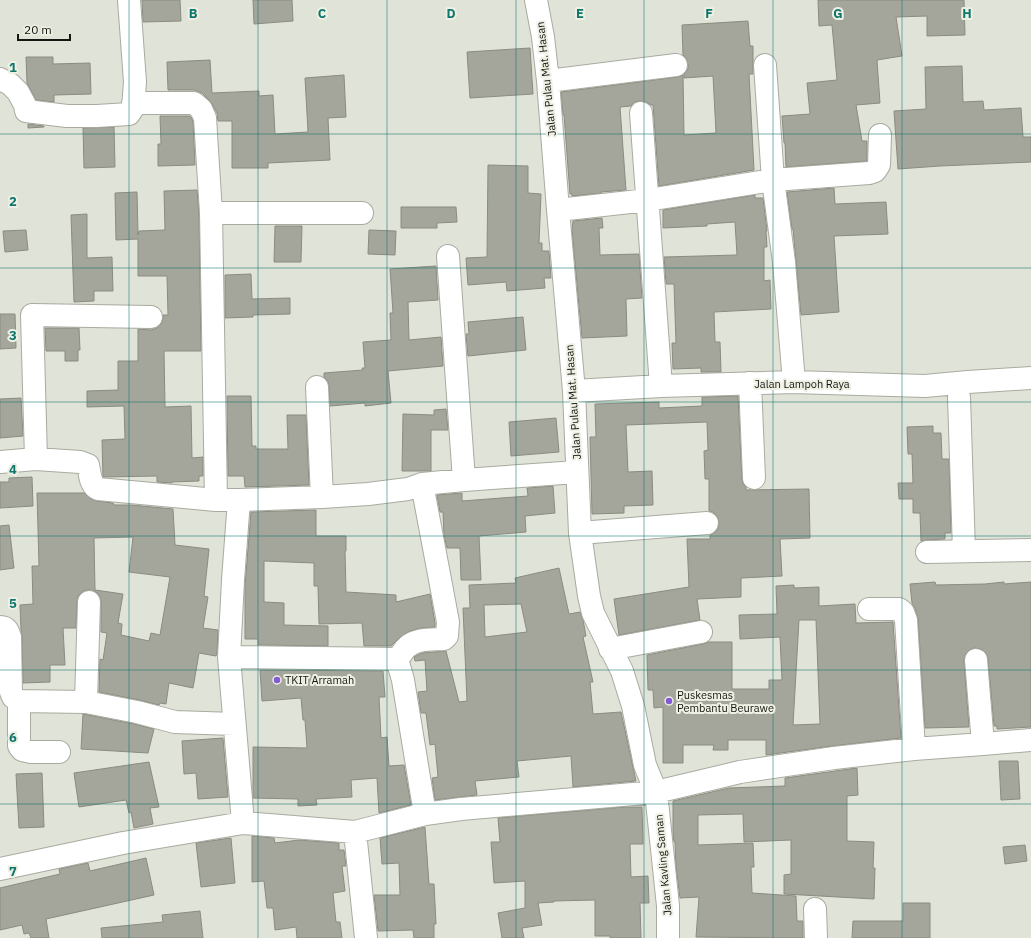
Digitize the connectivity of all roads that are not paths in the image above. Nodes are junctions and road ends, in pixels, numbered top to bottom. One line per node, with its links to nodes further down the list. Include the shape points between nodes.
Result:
1 (129, 0): 7 (street, via 135,82)
2 (536, 0): 6 (street, Jalan Pulau Mat. Hasan)
3 (676, 65): 6 (street)
4 (765, 65): 10 (street)
5 (0, 79): 7 (street, via 18,92 26,111 67,116 129,114)
6 (548, 81): 12 (street, Jalan Pulau Mat. Hasan)
7 (133, 103): 13 (street, via 194,103 201,109 204,118)
8 (641, 113): 11 (street)
9 (880, 135): 10 (street, via 878,164 875,171 868,174)
10 (774, 180): 11 (street); 18 (street)
11 (648, 200): 12 (street); 20 (street)
12 (558, 210): 22 (street, Jalan Pulau Mat. Hasan)
13 (211, 213): 14 (street); 31 (street)
14 (362, 213)
15 (448, 256): 28 (street)
16 (151, 317): 24 (street, via 32,315)
17 (1031, 378): 18 (street, Jalan Lampoh Raya, via 925,386)
18 (794, 382): 19 (street, Jalan Lampoh Raya)
19 (750, 383): 20 (street, Jalan Lampoh Raya); 27 (street)
20 (661, 386): 22 (street, Jalan Lampoh Raya)
21 (317, 388): 30 (street)
22 (574, 391): 26 (street, Jalan Pulau Mat. Hasan)
23 (958, 397): 36 (street)
24 (36, 459): 25 (street); 31 (street, via 80,462 88,465 92,482 98,489)
25 (0, 462)
26 (577, 472): 28 (street); 34 (street, Jalan Pulau Mat. Hasan)
27 (754, 478)
28 (464, 480): 29 (street)
29 (422, 484): 30 (street, via 408,489); 44 (street, via 448,622 447,636 444,639 416,641 406,648)
30 (322, 497): 32 (street)
31 (216, 500): 32 (street)
32 (239, 500): 43 (street)
33 (707, 523): 34 (street)
34 (580, 533): 42 (street, Jalan Pulau Mat. Hasan, via 593,613)
35 (1031, 550): 36 (street)
36 (964, 551): 37 (street)
37 (927, 552)
38 (89, 602): 47 (street)
39 (869, 609): 51 (street, via 899,609 906,620)
40 (0, 627): 46 (street, via 8,631 10,637)
41 (701, 632): 42 (street)
42 (610, 649): 53 (street, Jalan Pulau Mat. Hasan, via 622,670 633,706 645,765)
43 (229, 657): 44 (street); 48 (street)
44 (397, 660): 54 (street, via 403,680)
45 (976, 660): 50 (street)
46 (11, 698): 47 (street); 52 (street, via 19,746 22,750)
47 (86, 702): 48 (street, via 175,722)
48 (234, 724): 55 (street)
49 (1031, 740): 50 (street)
50 (983, 744): 51 (street)
51 (914, 749): 53 (street, via 740,772)
52 (60, 752)
53 (656, 792): 54 (street); 60 (street, Jalan Kavling Saman, via 668,906)
54 (425, 814): 56 (street)
55 (243, 823): 56 (street); 57 (street, via 122,843)
56 (355, 832): 59 (street)
57 (0, 869)
58 (815, 909): 61 (street)
59 (366, 938)
60 (668, 938)
61 (816, 938)

